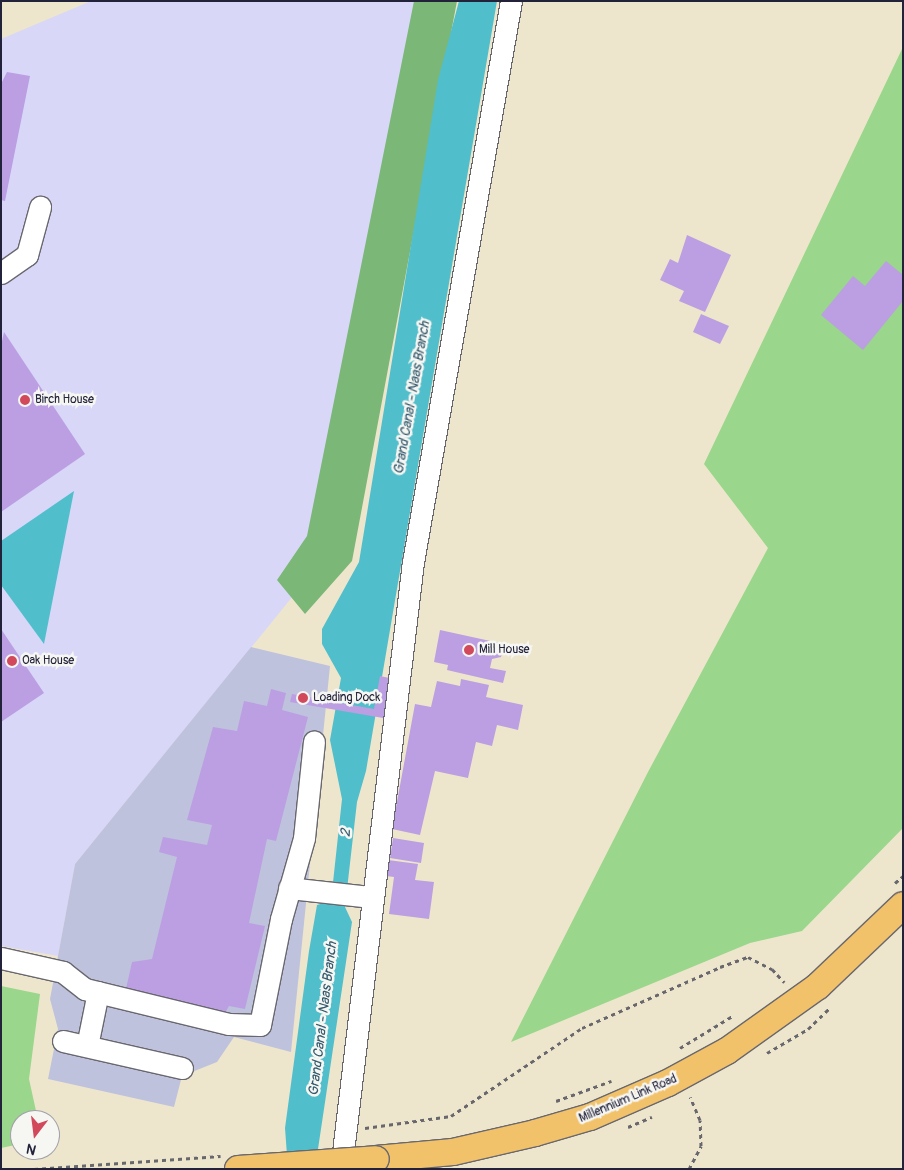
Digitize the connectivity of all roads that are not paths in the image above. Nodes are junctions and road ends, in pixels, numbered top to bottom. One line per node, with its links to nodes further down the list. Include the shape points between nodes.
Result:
1 (511, 1): 6 (street, via 413,562)
2 (40, 207): 3 (street, via 28,255)
3 (1, 273)
4 (314, 742): 5 (street, via 304,838)
5 (289, 888): 6 (street); 9 (street, via 260,1025 229,1024)
6 (371, 897): 14 (street)
7 (896, 897): 13 (main road, Millennium Link Road, bridge, via 818,986 727,1050 668,1083 590,1117 454,1152 376,1159)
8 (1, 958): 9 (street, via 63,972 86,989)
9 (98, 992): 11 (street)
10 (64, 1041): 11 (street)
11 (87, 1046): 12 (street)
12 (182, 1068)
13 (235, 1162)
14 (341, 1169)

